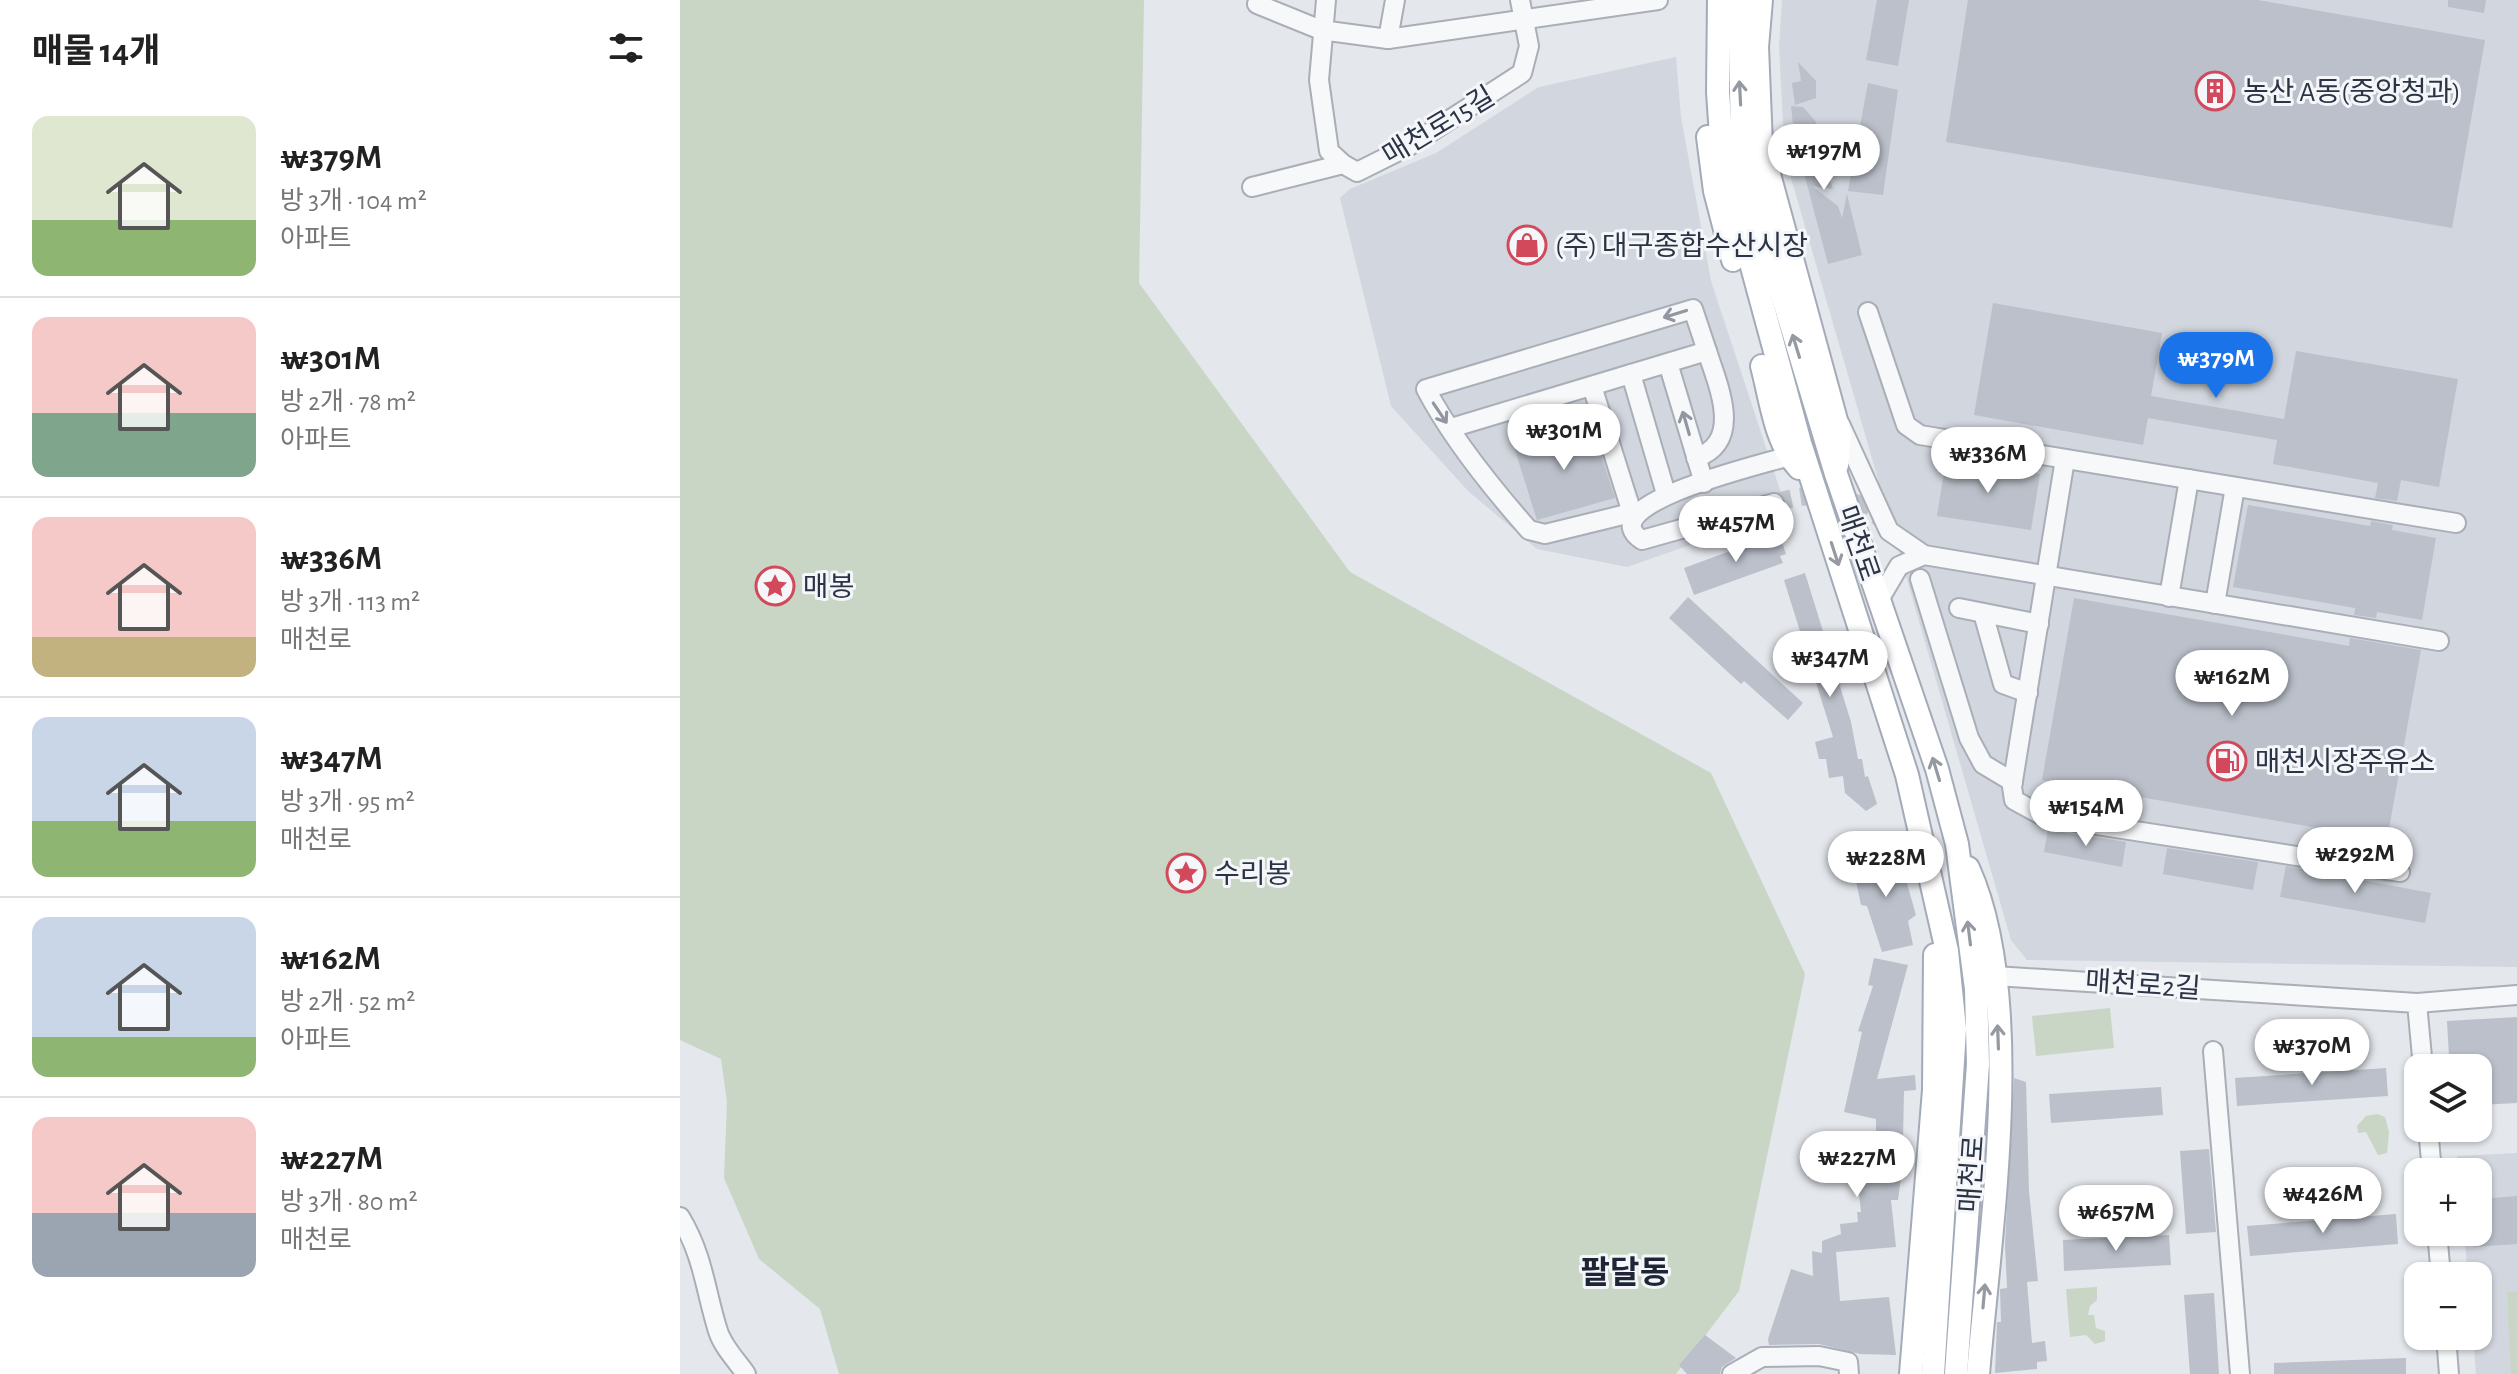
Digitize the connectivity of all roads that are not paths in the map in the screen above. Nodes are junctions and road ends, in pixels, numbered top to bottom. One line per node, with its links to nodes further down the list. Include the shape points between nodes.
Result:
1 (1326, 0): 12 (street)
2 (1395, 0): 13 (street)
3 (1520, 0): 11 (street, 매천로15길)
4 (1658, 0): 9 (street)
5 (1706, 0): 23 (main road, via 1704,69 1715,191)
6 (1719, 0): 28 (main road, 매천로, via 1721,136 1758,297)
7 (1739, 0): 26 (main road, 매천로, one-way to 7, via 1759,218 1742,135)
8 (1761, 0): 21 (main road, via 1761,145)
9 (1622, 3): 11 (street)
10 (1257, 4): 12 (street)
11 (1524, 19): 13 (street); 14 (street, 매천로15길, via 1529,46 1522,73 1409,146 1357,172)
12 (1321, 30): 13 (street); 14 (street, via 1319,80 1329,151)
13 (1388, 39)
14 (1343, 164): 15 (street, 매천로15길)
15 (1252, 187)
16 (1868, 312): 25 (street, via 1906,425 1920,435)
17 (1707, 351): 18 (street); 22 (street, one-way to 22, via 1693,309 1426,389); 24 (street, via 1725,425 1721,441)
18 (1668, 363): 19 (street); 24 (street, one-way to 18)
19 (1631, 374): 20 (street); 31 (street)
20 (1592, 386): 22 (street); 33 (street)
21 (1833, 410): 26 (main road, via 1840,435); 35 (street, via 1889,531)
22 (1451, 428): 33 (street, via 1529,530 1545,534)
23 (1789, 456): 28 (main road); 29 (street)
24 (1696, 458): 29 (street)
25 (2065, 459): 27 (street); 36 (street)
26 (1836, 474): 39 (main road, 매천로)
27 (2189, 479): 30 (street); 38 (street)
28 (1811, 480): 49 (main road, 매천로, one-way to 49, via 1907,775)
29 (1704, 483): 31 (street)
30 (2235, 487): 34 (street); 40 (street)
31 (1666, 494): 33 (street)
32 (1774, 503): 33 (street, via 1642,540 1631,527)
33 (1635, 512)
34 (2456, 523)
35 (1924, 555): 36 (street); 39 (street, via 1899,566)
36 (2046, 576): 38 (street); 43 (street)
37 (1920, 579): 46 (street, via 1969,738 1983,764)
38 (2169, 597): 40 (street)
39 (1879, 600): 47 (main road, 매천로, one-way to 39)
40 (2215, 604): 44 (street)
41 (1959, 608): 42 (street)
42 (1983, 613): 43 (street); 45 (street, via 2003,684)
43 (2039, 624): 45 (street)
44 (2439, 641)
45 (2028, 693): 46 (street)
46 (2013, 782): 48 (street, via 2014,800 2045,817)
47 (1957, 844): 50 (main road, via 1981,898); 63 (main road, 매천로, one-way to 47, via 1978,1064 1976,989)
48 (2400, 872)
49 (1936, 894): 61 (main road, via 1934,1090); 62 (main road, 매천로, via 1955,1029)
50 (1995, 976): 52 (street, 매천로2길); 64 (main road, one-way to 50, via 1999,1093)
51 (2517, 995): 52 (street, 매천로2길)
52 (2417, 1003): 54 (street)
53 (2213, 1051): 65 (street)
54 (2422, 1054)
55 (680, 1217): 59 (street, via 709,1286 719,1333)
56 (2447, 1350): 66 (street)
57 (1763, 1366): 58 (street, via 1819,1356); 60 (street)
58 (1848, 1368)
59 (746, 1374)
60 (1732, 1374)
61 (1911, 1374)
62 (1933, 1374)
63 (1956, 1374)
64 (1978, 1374)
65 (2240, 1374)
66 (2449, 1374)

